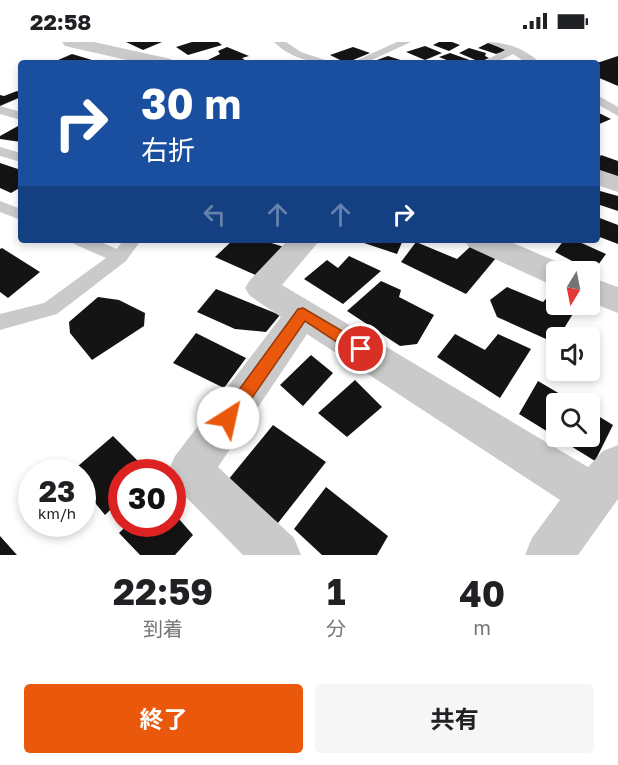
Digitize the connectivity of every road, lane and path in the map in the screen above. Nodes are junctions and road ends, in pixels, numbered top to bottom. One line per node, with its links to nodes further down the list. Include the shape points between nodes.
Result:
1 (71, 42): 8 (street)
2 (279, 42): 9 (lane, via 297,54)
3 (377, 42): 6 (lane)
4 (406, 42): 6 (lane)
5 (492, 42): 7 (lane)
6 (390, 48): 10 (lane)
7 (514, 50): 11 (lane); 12 (lane)
8 (151, 60)
9 (318, 60)
10 (363, 60)
11 (492, 60)
12 (531, 60)
13 (600, 101): 15 (lane)
14 (0, 110): 16 (lane)
15 (618, 112)
16 (18, 115)
17 (0, 151): 18 (lane)
18 (18, 157)
19 (600, 178): 20 (street)
20 (618, 184)
21 (0, 206): 22 (lane)
22 (18, 214)
23 (87, 243): 27 (lane)
24 (130, 243): 27 (lane)
25 (302, 243): 31 (street, via 261,288)
26 (486, 243): 28 (street)
27 (120, 257): 32 (lane, via 50,309)
28 (546, 270)
29 (600, 293): 30 (street)
30 (618, 301)
31 (303, 313): 33 (street); 34 (street, via 190,471)
32 (0, 322)
33 (605, 480): 35 (street)
34 (277, 555)
35 (549, 555)

